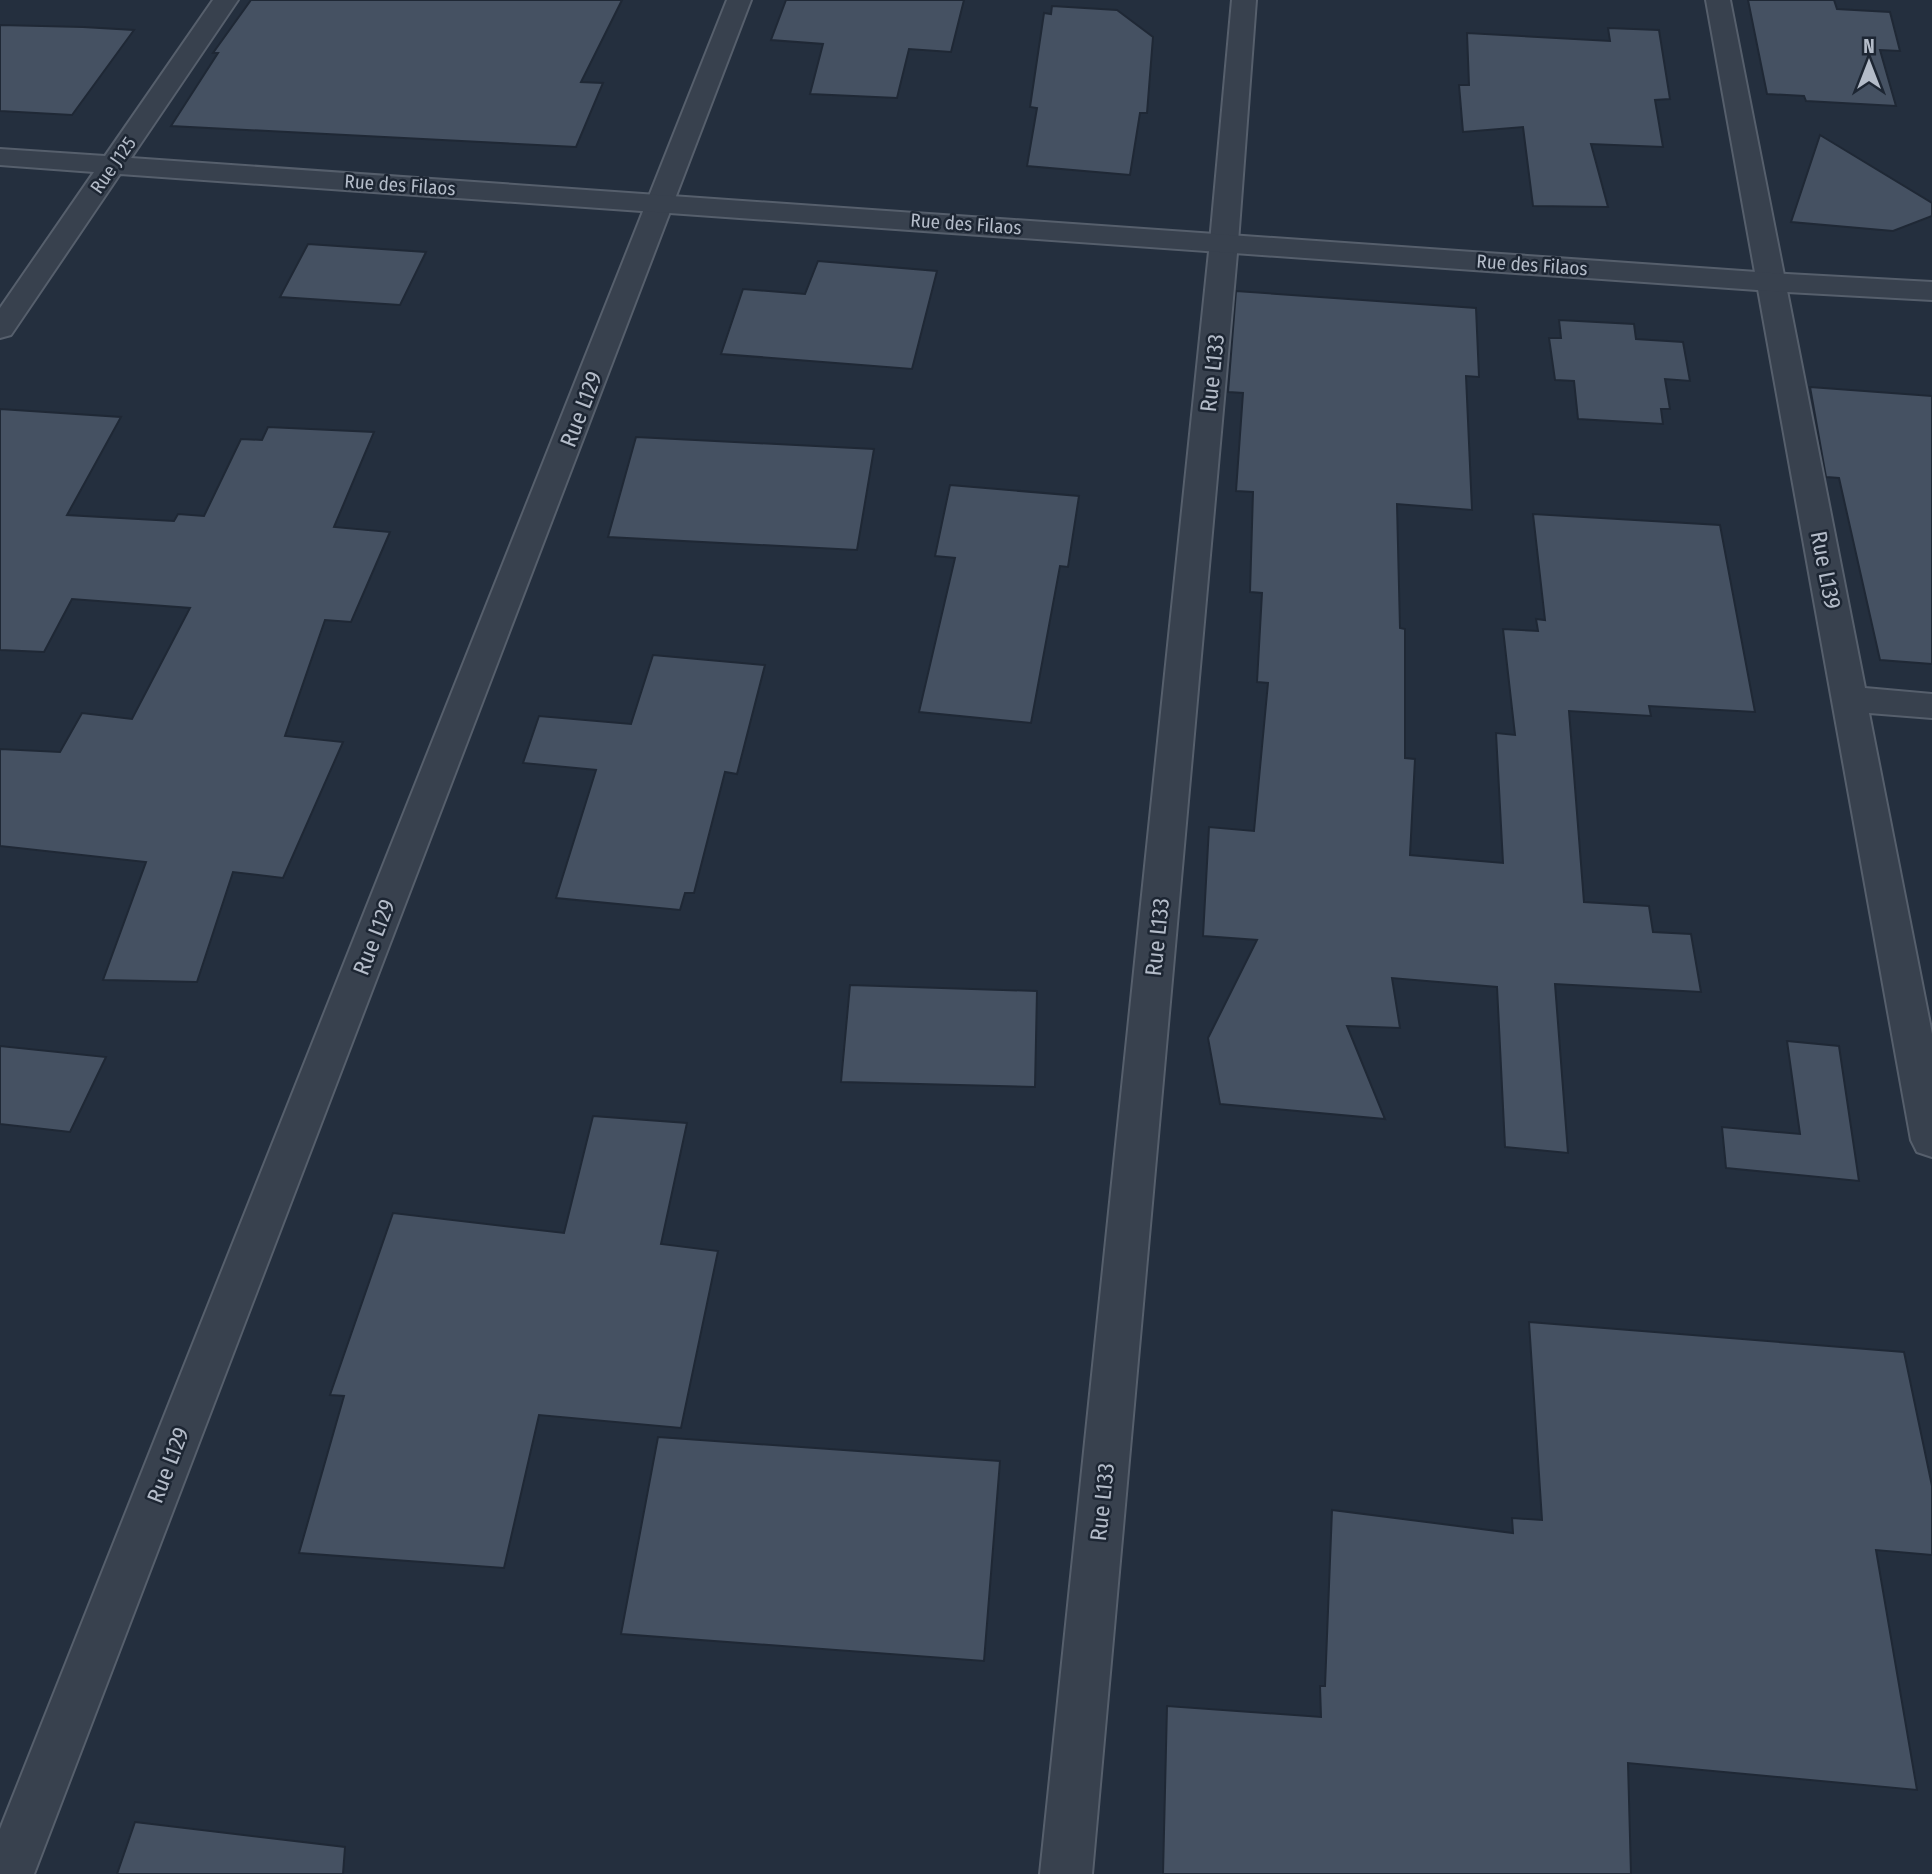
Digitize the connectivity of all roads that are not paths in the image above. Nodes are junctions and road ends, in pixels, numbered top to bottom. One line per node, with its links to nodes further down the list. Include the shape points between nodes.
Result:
1 (226, 0): 6 (street, Rue J125)
2 (739, 0): 7 (street, Rue L129)
3 (1244, 0): 8 (street, Rue L133)
4 (1718, 0): 9 (street, Rue L139)
5 (0, 157): 6 (street, Rue des Filaos)
6 (113, 165): 7 (street, Rue des Filaos); 11 (street, Rue J125)
7 (661, 203): 8 (street, Rue des Filaos); 15 (street, Rue L129)
8 (1224, 243): 9 (street, Rue des Filaos); 16 (street, Rue L133)
9 (1771, 282): 10 (street, Rue des Filaos); 12 (street, Rue L139)
10 (1932, 291)
11 (0, 329)
12 (1850, 699): 13 (street); 14 (street, Rue L139)
13 (1932, 706)
14 (1932, 1140)
15 (8, 1874)
16 (1066, 1874)

